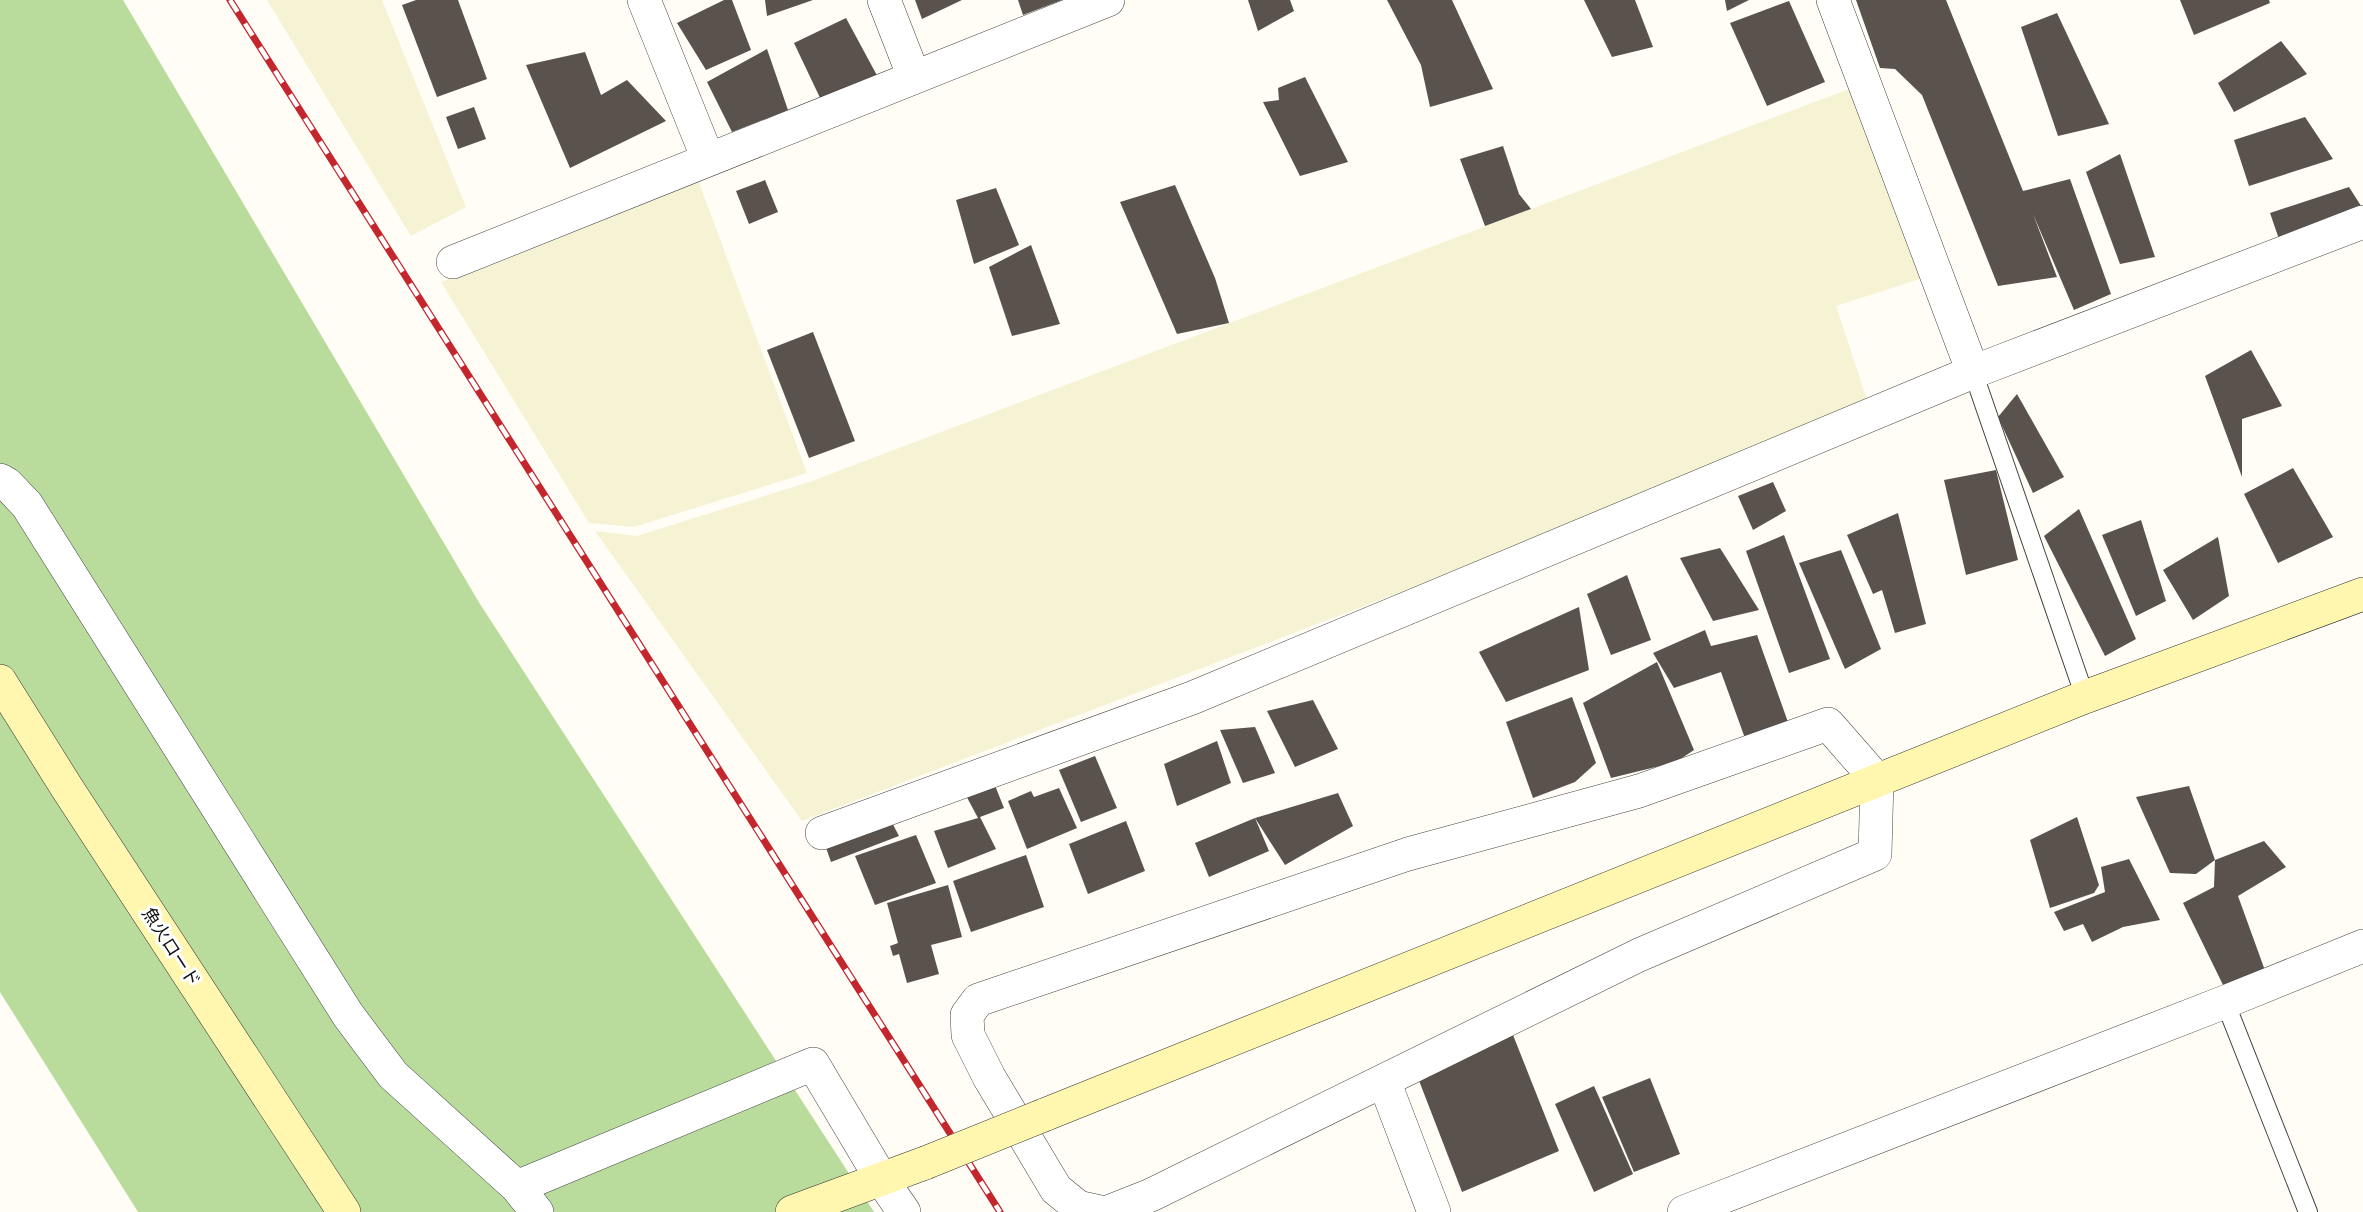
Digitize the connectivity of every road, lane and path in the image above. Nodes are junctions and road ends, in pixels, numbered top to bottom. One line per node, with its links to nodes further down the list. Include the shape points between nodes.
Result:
1 (644, 0): 6 (street)
2 (884, 0): 5 (street)
3 (1108, 0): 5 (street)
4 (1833, 0): 9 (street)
5 (914, 77): 6 (street)
6 (708, 159): 8 (street)
7 (2363, 222): 9 (street)
8 (453, 262)
9 (1972, 372): 13 (lane); 15 (street, via 1192,698)
10 (0, 480): 20 (street, via 27,505 348,1015 407,1090)
11 (2363, 594): 13 (street)
12 (0, 681): 21 (street, 魚火ロード)
13 (2085, 697): 14 (street)
14 (1877, 780): 18 (street, via 1875,854 1639,955); 19 (street, bridge); 24 (street, via 1828,724 1639,791 1408,854 978,1000 967,1015 968,1035 989,1077 1056,1189 1078,1207)
15 (822, 833)
16 (2363, 946): 17 (street)
17 (2225, 1002): 27 (street); 28 (lane)
18 (1384, 1081): 25 (street, via 1151,1195); 26 (street)
19 (882, 1180): 20 (street, via 813,1064); 22 (street); 23 (street)
20 (527, 1199)
21 (345, 1212)
22 (792, 1212)
23 (904, 1212)
24 (1101, 1212)
25 (1108, 1212)
26 (1434, 1212)
27 (1684, 1212)
28 (2308, 1212)

